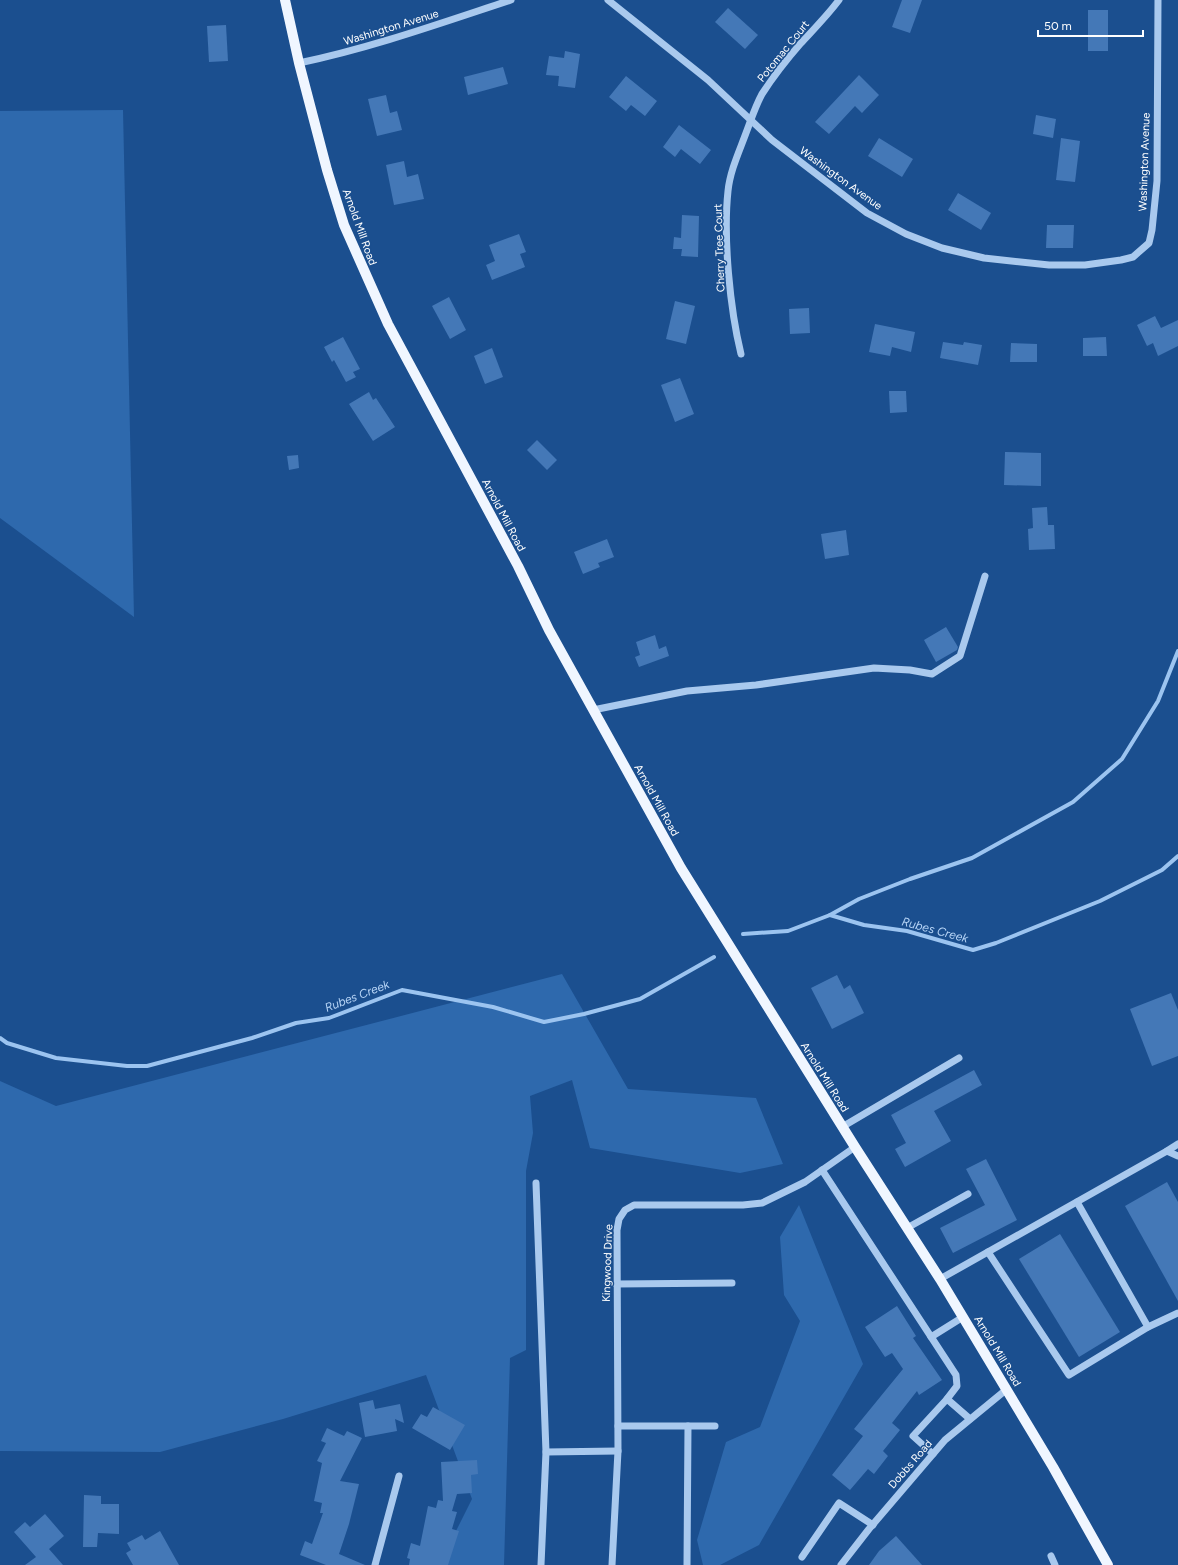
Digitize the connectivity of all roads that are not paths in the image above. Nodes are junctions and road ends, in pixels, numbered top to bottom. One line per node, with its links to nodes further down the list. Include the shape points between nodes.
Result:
1 (285, 0): 6 (main road, Arnold Mill Road)
2 (511, 0): 6 (street, Washington Avenue, via 330,57)
3 (608, 0): 7 (street, Washington Avenue, via 708,80)
4 (839, 0): 7 (street, Potomac Court, via 827,17 800,44 763,94)
5 (1158, 0): 7 (street, Washington Avenue, via 1157,181 1149,243 1133,257 1085,264 1049,265 984,258 942,248 906,234 867,213 772,140)
6 (299, 63): 10 (main road, Arnold Mill Road, via 344,225 359,262 388,324)
7 (751, 120): 8 (street, Cherry Tree Court, via 728,190 732,298)
8 (741, 354)
9 (986, 576): 10 (street, via 960,656 932,674 874,668 756,685 687,691)
10 (593, 710): 12 (main road, Arnold Mill Road, via 681,868)
11 (960, 1058): 12 (street)
12 (842, 1127): 14 (main road, Arnold Mill Road)
13 (1178, 1144): 15 (street)
14 (855, 1147): 17 (street, Kingwood Drive); 21 (main road, Arnold Mill Road)
15 (1167, 1151): 16 (street); 20 (street)
16 (1178, 1156)
17 (822, 1170): 25 (street, Kingwood Drive, via 805,1182 762,1203 634,1205 625,1210 619,1219); 29 (street)
18 (536, 1183): 37 (street)
19 (968, 1194): 21 (street)
20 (1077, 1202): 22 (street); 28 (street)
21 (907, 1228): 23 (main road, Arnold Mill Road)
22 (988, 1252): 23 (street); 28 (street, via 1068,1375)
23 (940, 1279): 27 (main road, Arnold Mill Road)
24 (732, 1283): 25 (street)
25 (616, 1284): 33 (street, Kingwood Drive)
26 (1178, 1313): 28 (street)
27 (963, 1317): 29 (street); 30 (main road, Arnold Mill Road)
28 (1148, 1327)
29 (931, 1337): 31 (street, via 956,1375 957,1386)
30 (1007, 1389): 32 (street, Dobbs Road); 49 (main road, Arnold Mill Road)
31 (947, 1399): 32 (street); 38 (street, via 914,1436)
32 (970, 1419): 38 (street, Dobbs Road)
33 (618, 1426): 34 (street); 36 (street, Kingwood Drive)
34 (688, 1426): 35 (street); 46 (street)
35 (715, 1426)
36 (618, 1451): 37 (street); 45 (street, Kingwood Drive)
37 (546, 1452): 44 (street)
38 (933, 1454): 40 (street, Dobbs Road)
39 (399, 1476): 43 (street)
40 (873, 1525): 42 (street, via 839,1503); 47 (street, Dobbs Road)
41 (1051, 1556): 48 (street)
42 (802, 1557)
43 (375, 1565)
44 (542, 1565)
45 (612, 1565)
46 (687, 1565)
47 (841, 1565)
48 (1056, 1565)
49 (1108, 1565)

